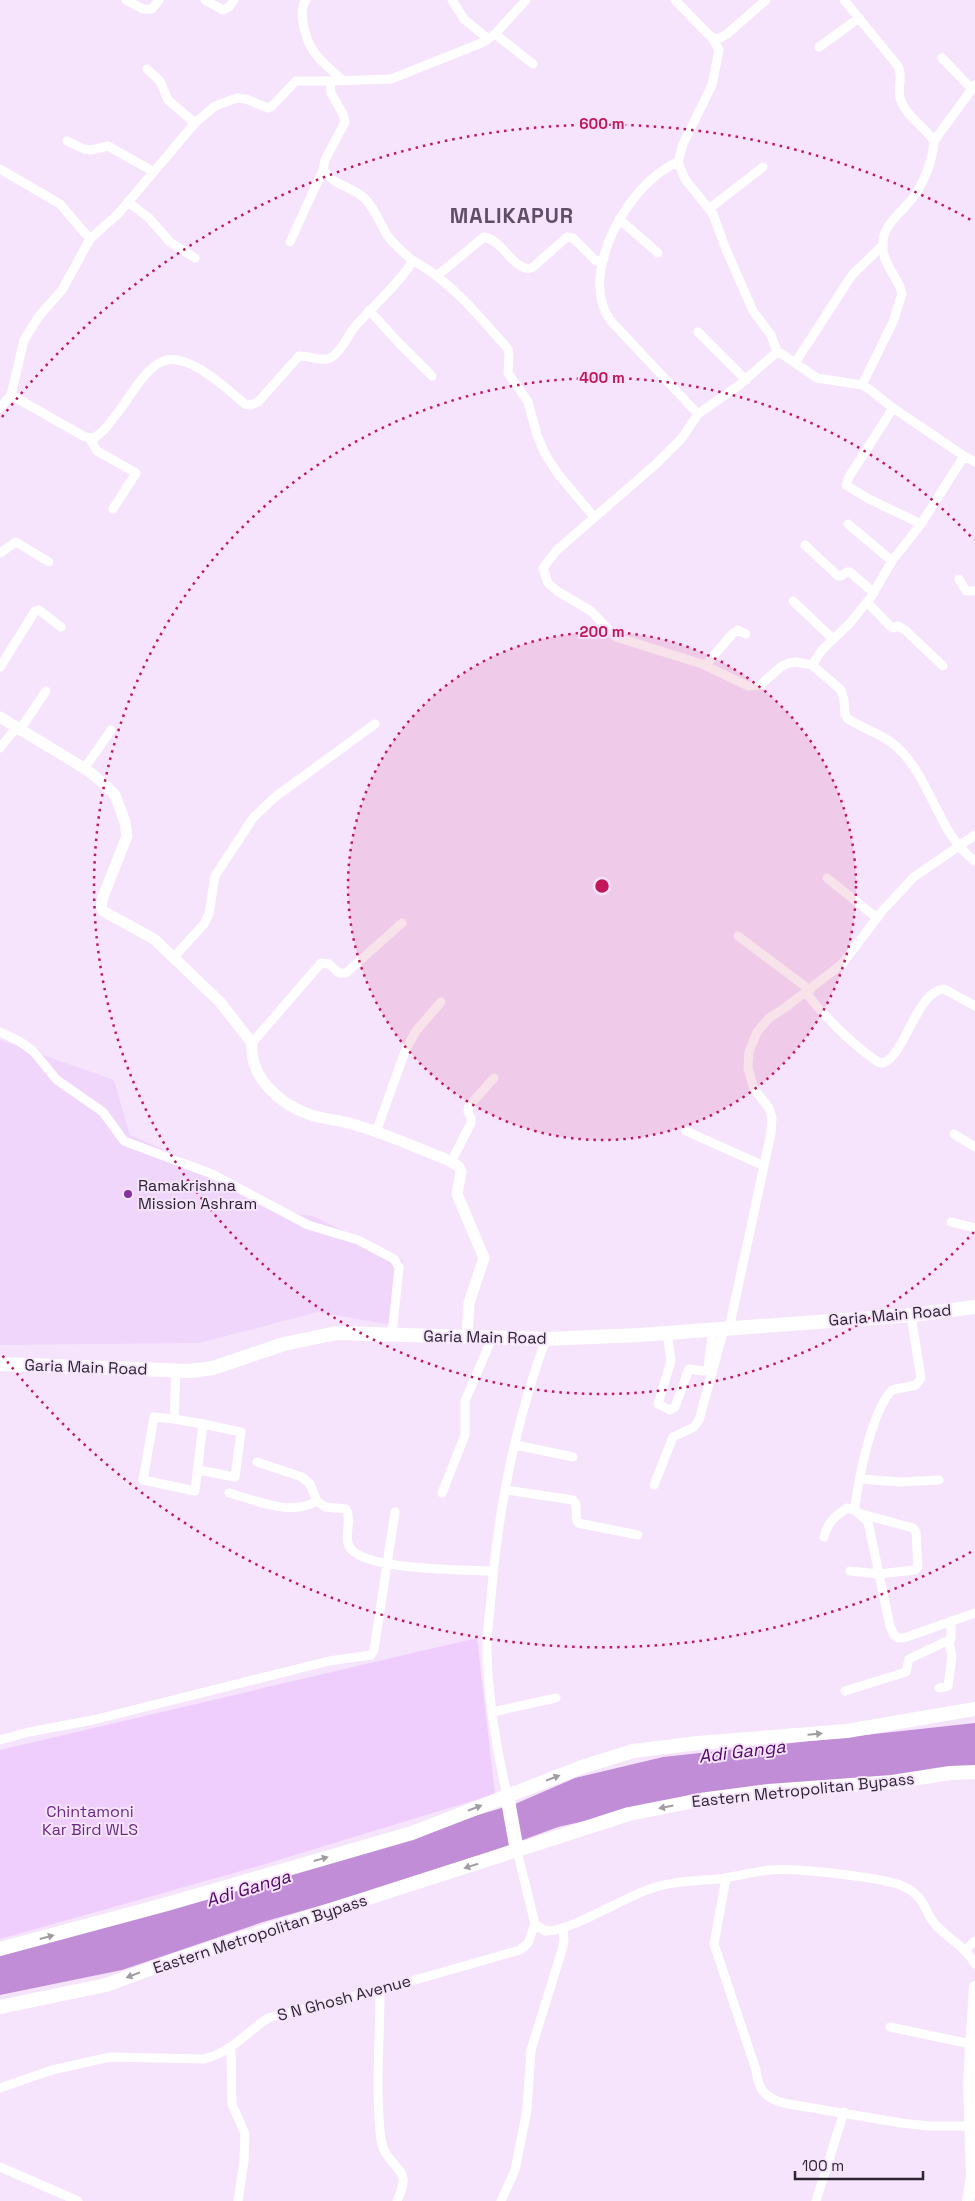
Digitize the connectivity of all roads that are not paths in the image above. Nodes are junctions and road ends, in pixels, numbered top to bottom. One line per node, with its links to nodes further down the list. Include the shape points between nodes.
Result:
1 (126, 0): 2 (street, via 143,9 152,8)
2 (159, 0)
3 (205, 0): 4 (street, via 223,10)
4 (234, 0)
5 (452, 0): 12 (street, via 464,19)
6 (526, 0): 12 (street)
7 (675, 0): 13 (street)
8 (766, 0): 13 (street, via 727,34)
9 (844, 0): 11 (street)
10 (301, 2): 18 (street, via 307,41 312,51)
11 (859, 18): 14 (street); 23 (street, via 901,73 899,94 904,107)
12 (491, 36): 16 (street); 18 (street, via 401,77)
13 (713, 38): 24 (street, via 719,50 712,84 683,144)
14 (820, 47)
15 (942, 58): 20 (street)
16 (533, 64)
17 (147, 69): 21 (street, via 160,81 168,100)
18 (342, 80): 19 (street)
19 (330, 81): 21 (street, via 296,81 268,108 237,98 215,106); 27 (street, via 331,93 345,122)
20 (974, 87): 23 (street)
21 (195, 123): 28 (street)
22 (67, 141): 28 (street, via 84,149 108,146)
23 (934, 141): 34 (street, via 924,180 909,204 887,226)
24 (678, 162): 30 (street, via 685,178); 31 (street, via 651,180)
25 (762, 168): 30 (street)
26 (0, 169): 32 (street, via 60,204)
27 (323, 170): 33 (street); 38 (street, via 342,187 366,199 387,234)
28 (154, 172): 29 (street)
29 (128, 202): 32 (street); 36 (street, via 170,242)
30 (710, 208): 42 (street, via 753,311 771,335)
31 (619, 219): 35 (street); 37 (street)
32 (90, 238): 47 (street, via 62,290 39,316 24,340)
33 (290, 242)
34 (882, 244): 43 (street, via 849,280); 46 (street, via 902,294 893,322)
35 (658, 253)
36 (195, 258)
37 (604, 259): 39 (street, via 596,261 573,238 567,237 533,267 523,268 491,239 484,237); 50 (street, via 600,289 603,310)
38 (412, 260): 39 (street); 40 (street, via 406,272)
39 (438, 275): 55 (street, via 508,349 508,373 528,402 545,454)
40 (369, 310): 44 (street); 51 (street, via 334,356 325,359 299,356 258,402 251,405 245,404 200,369 172,360 159,362 100,435)
41 (698, 332): 45 (street)
42 (777, 352): 43 (street); 45 (street)
43 (795, 362): 46 (street, via 817,378)
44 (432, 376)
45 (746, 380): 50 (street)
46 (862, 385): 49 (street)
47 (11, 396): 48 (street); 51 (street)
48 (0, 408)
49 (893, 408): 52 (street); 57 (street, via 846,484)
50 (698, 414): 55 (street, via 682,438 656,464)
51 (90, 439): 54 (street, via 97,451 136,473)
52 (964, 456): 53 (street); 57 (street)
53 (975, 462)
54 (114, 508)
55 (594, 517): 72 (street, via 547,562 544,568 548,583 590,611 616,636)
56 (848, 524): 60 (street)
57 (921, 524): 60 (street)
58 (805, 545): 64 (street, via 838,576 850,572)
59 (0, 553): 61 (street, via 16,542)
60 (892, 561): 64 (street)
61 (49, 562)
62 (959, 579): 63 (street, via 966,591)
63 (975, 591)
64 (874, 593): 66 (street)
65 (793, 601): 69 (street)
66 (868, 602): 69 (street); 73 (street, via 890,626 905,630)
67 (61, 627): 71 (street, via 42,612 35,611)
68 (746, 634): 72 (street, via 738,630 733,633)
69 (833, 639): 70 (street)
70 (812, 665): 72 (street, via 789,663 760,685 752,687); 82 (street, via 841,690 848,719 880,735 901,751 917,772)
71 (0, 666)
72 (706, 666)
73 (944, 666)
74 (46, 690): 77 (street)
75 (0, 717): 77 (street)
76 (375, 724): 88 (street, via 265,805 253,818 215,876 209,914 204,924)
77 (18, 730): 79 (street); 80 (street)
78 (111, 730): 80 (street)
79 (0, 748)
80 (84, 769): 88 (street, via 115,795 128,832 103,898 103,911 154,939)
81 (975, 835): 82 (street)
82 (958, 846): 83 (street); 85 (street, via 914,877)
83 (975, 861)
84 (827, 878): 85 (street)
85 (877, 918): 89 (street, via 842,964)
86 (402, 923): 93 (street, via 346,973 339,973 329,964 321,963)
87 (738, 936): 89 (street)
88 (174, 957): 93 (street, via 220,1002)
89 (808, 991): 91 (street, via 823,1014 851,1042 882,1063 893,1056 913,1020 935,992 944,989); 100 (street, via 769,1018 757,1032 748,1052 748,1068 754,1089 769,1108 772,1118)
90 (441, 1002): 96 (street, via 416,1031 406,1049)
91 (975, 1006)
92 (0, 1032): 107 (street, via 32,1051 58,1080 103,1112 124,1141 195,1166 308,1225 358,1240 394,1259 399,1267)
93 (252, 1043): 96 (street, via 254,1067 262,1080 287,1103 310,1115)
94 (494, 1078): 99 (street, via 469,1106 471,1123)
95 (686, 1130): 100 (street)
96 (376, 1132): 99 (street)
97 (954, 1134): 98 (street)
98 (975, 1147)
99 (451, 1162): 108 (street, via 459,1168 457,1194 484,1258 469,1302)
100 (764, 1166): 105 (street)
101 (951, 1222): 102 (street)
102 (975, 1228)
103 (975, 1307): 104 (main road, Garia Main Road)
104 (911, 1315): 105 (main road, Garia Main Road); 119 (street, via 921,1378 916,1385 896,1388 888,1394 875,1423)
105 (722, 1329): 106 (main road, Garia Main Road); 106 (street, via 708,1368 704,1371 689,1368 675,1407 670,1410 658,1404 671,1361); 121 (street, via 699,1420 673,1437)
106 (667, 1333): 110 (main road, Garia Main Road)
107 (392, 1335): 108 (main road, Garia Main Road); 112 (main road, Garia Main Road, via 312,1337 213,1368)
108 (467, 1337): 109 (main road, Garia Main Road)
109 (492, 1338): 110 (main road, Garia Main Road); 124 (street, via 465,1401 465,1435)
110 (546, 1339): 115 (street)
111 (0, 1364): 112 (main road, Garia Main Road)
112 (176, 1371): 113 (street)
113 (174, 1419): 114 (street); 118 (street, via 154,1416 144,1481 195,1491)
114 (203, 1424): 118 (street); 118 (street, via 242,1434 235,1477)
115 (516, 1445): 116 (street); 122 (street)
116 (573, 1457)
117 (257, 1462): 125 (street, via 302,1477 310,1484)
118 (199, 1470)
119 (860, 1479): 120 (street); 127 (street, via 856,1496)
120 (939, 1480)
121 (654, 1485)
122 (506, 1490): 128 (street, via 573,1500 577,1506 578,1523); 131 (street)
123 (229, 1493): 125 (street, via 287,1508 308,1507)
124 (442, 1493)
125 (317, 1501): 130 (street, via 325,1506 346,1509 349,1515 348,1544 352,1552)
126 (395, 1512): 130 (street)
127 (858, 1512): 129 (street, via 846,1508 835,1516 828,1524); 133 (street, via 868,1522); 133 (street, via 913,1528 916,1532 918,1567)
128 (638, 1535)
129 (824, 1538)
130 (387, 1566): 131 (street); 142 (street, via 371,1655 336,1659)
131 (493, 1571): 141 (street, via 487,1647)
132 (850, 1571): 133 (street)
133 (879, 1574): 135 (street, via 890,1626 898,1638)
134 (975, 1613): 135 (street)
135 (951, 1622): 136 (street, via 952,1637)
136 (949, 1641): 137 (street, via 952,1657 948,1686); 138 (street, via 909,1659 906,1672)
137 (939, 1688)
138 (845, 1691)
139 (556, 1698): 141 (street)
140 (975, 1709): 144 (main road, one-way to 140, via 634,1751 847,1731)
141 (492, 1712): 144 (street)
142 (0, 1740)
143 (975, 1772): 145 (main road, Eastern Metropolitan Bypass, one-way to 145, via 700,1800 629,1814)
144 (507, 1796): 145 (main road); 150 (main road, one-way to 144, via 412,1833)
145 (517, 1851): 147 (street); 155 (main road, Eastern Metropolitan Bypass, one-way to 155, via 106,1985)
146 (726, 1878): 148 (street, via 651,1888); 151 (street, via 785,1870 893,1883 919,1895 936,1925); 161 (street, via 714,1944 756,2070 758,2085 772,2100)
147 (535, 1924): 148 (street, via 546,1931); 154 (street, S N Ghosh Avenue, via 528,1943 520,1950)
148 (563, 1929): 168 (street, via 562,1950 531,2050 526,2110 515,2170)
149 (975, 1941): 151 (street)
150 (0, 1950)
151 (965, 1950): 152 (street)
152 (975, 1964)
153 (975, 1987): 157 (main road)
154 (380, 1990): 158 (street, S N Ghosh Avenue, via 268,2018); 167 (street, via 381,2141 388,2159 404,2179)
155 (0, 2007)
156 (890, 2027): 157 (street)
157 (971, 2044): 159 (main road)
158 (231, 2048): 160 (street, S N Ghosh Avenue, via 218,2056 204,2059 110,2057 52,2070); 166 (street, via 232,2104 245,2134)
159 (972, 2083): 162 (main road)
160 (0, 2088)
161 (844, 2112): 162 (street, via 901,2123); 169 (street)
162 (970, 2126): 164 (main road)
163 (0, 2167): 165 (street)
164 (974, 2177): 170 (main road)
165 (78, 2201)
166 (238, 2201)
167 (397, 2201)
168 (501, 2201)
169 (816, 2201)
170 (968, 2201)

